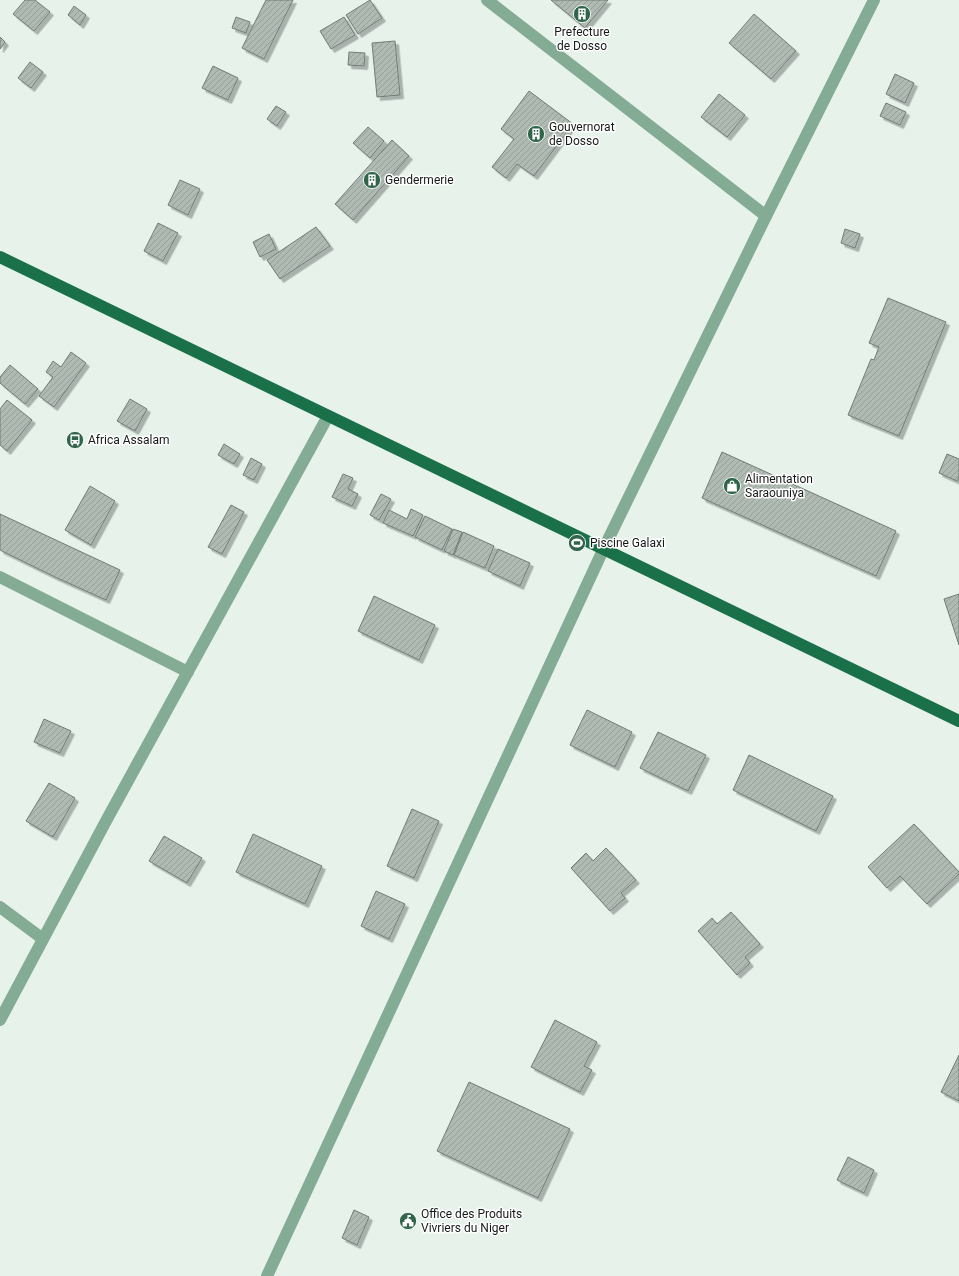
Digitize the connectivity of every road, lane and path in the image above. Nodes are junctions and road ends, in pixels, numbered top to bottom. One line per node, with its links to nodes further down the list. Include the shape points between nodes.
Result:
1 (487, 0): 3 (street)
2 (874, 0): 3 (street)
3 (766, 216): 6 (street)
4 (0, 257): 5 (main road)
5 (328, 416): 6 (main road); 8 (street)
6 (603, 550): 9 (main road); 13 (street)
7 (0, 577): 8 (street)
8 (188, 672): 11 (street)
9 (959, 721)
10 (0, 906): 11 (street)
11 (43, 939): 12 (street)
12 (0, 1020)
13 (267, 1276)

